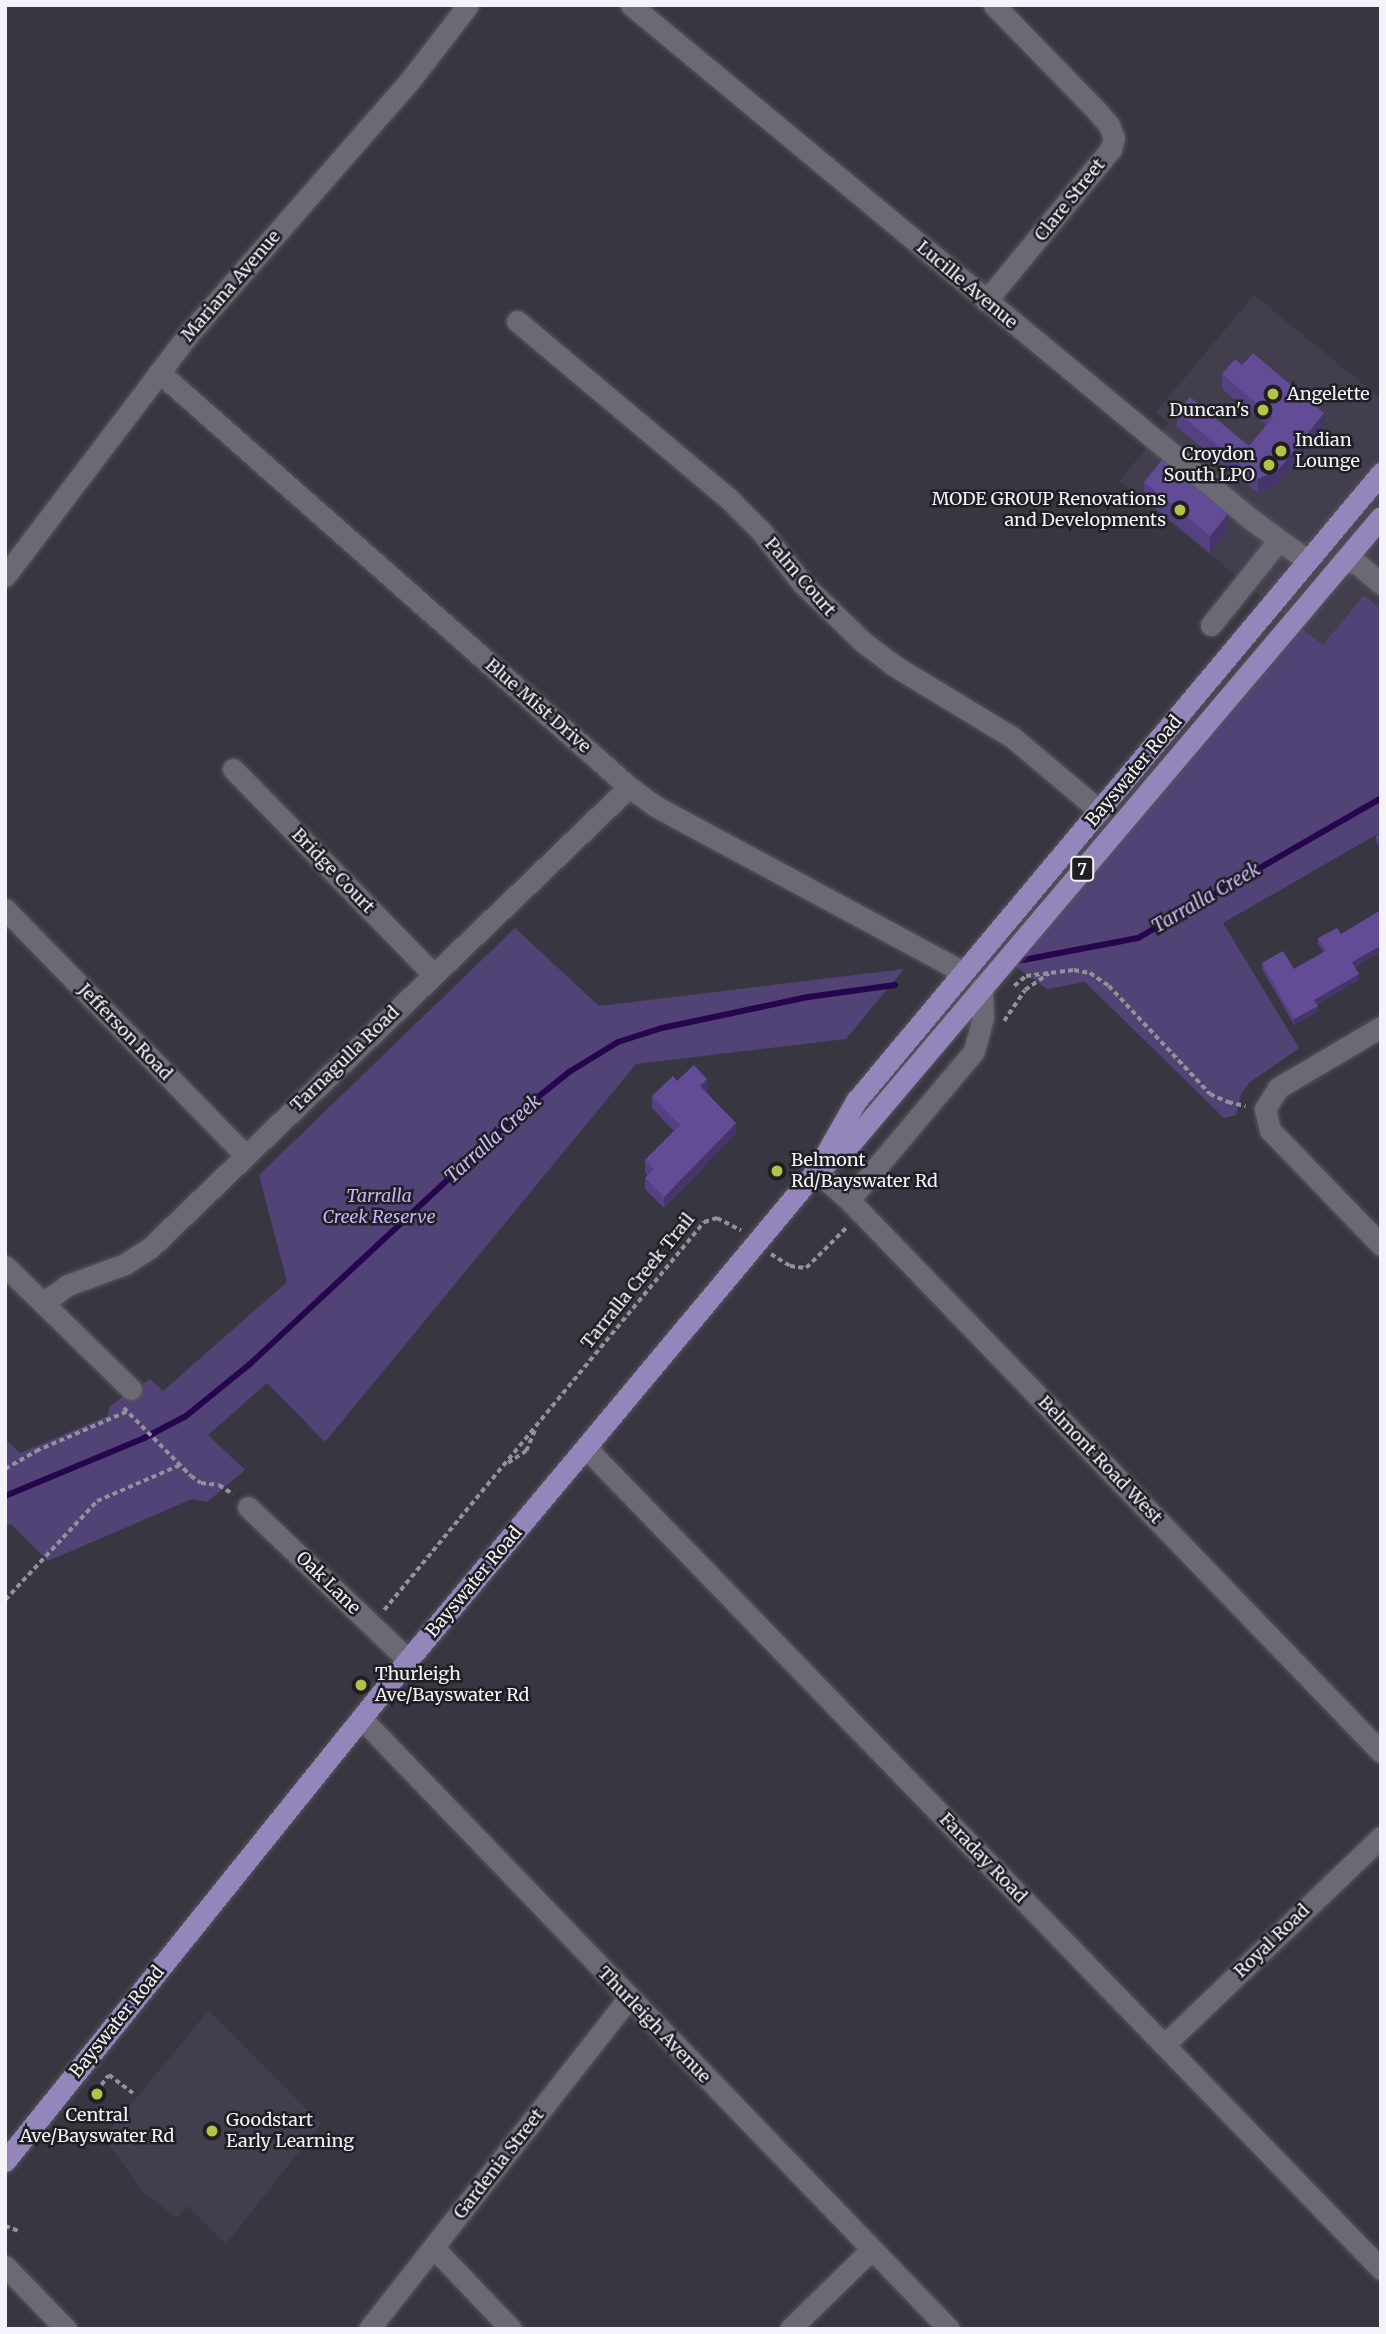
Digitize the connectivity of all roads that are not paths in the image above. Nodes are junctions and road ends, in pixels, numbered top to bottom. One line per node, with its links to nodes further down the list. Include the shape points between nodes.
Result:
1 (468, 5): 6 (street, Mariana Avenue, via 411,79)
2 (631, 5): 4 (street, Lucille Avenue)
3 (994, 5): 4 (street, Clare Street, via 1097,111 1114,138 1111,149)
4 (986, 301): 9 (street, Lucille Avenue)
5 (517, 321): 17 (street, Palm Court, via 727,497 817,599 863,642 1012,737)
6 (159, 372): 12 (street, Mariana Avenue); 16 (street, Blue Mist Drive)
7 (1381, 473): 10 (main road, Bayswater Road / 7)
8 (1381, 517): 11 (main road, Bayswater Road / 7)
9 (1278, 541): 10 (street, Lucille Avenue); 14 (street)
10 (1308, 561): 11 (main road); 17 (main road, Bayswater Road / 7)
11 (1343, 561): 13 (street, via 1358,564); 21 (main road, Bayswater Road / 7)
12 (5, 576)
13 (1381, 584)
14 (1211, 625)
15 (233, 769): 20 (street, Bridge Court)
16 (629, 787): 19 (street, Blue Mist Drive, via 655,806); 20 (street, Tarnagulla Road)
17 (1100, 811): 19 (main road, Bayswater Road / 7)
18 (5, 909): 23 (street, Jefferson Road)
19 (963, 972): 21 (main road); 24 (main road, Bayswater Road / 7, via 856,1101)
20 (433, 974): 23 (street, Tarnagulla Road)
21 (982, 987): 24 (main road, Bayswater Road / 7, via 851,1143); 25 (street, via 983,1046)
22 (1381, 1027): 26 (street, via 1278,1088 1265,1110 1270,1130)
23 (245, 1155): 28 (street, Tarnagulla Road, via 152,1247 125,1264 68,1285)
24 (816, 1171): 25 (street, Belmont Road West); 30 (main road, Bayswater Road / 7)
25 (849, 1200): 34 (street, Belmont Road West)
26 (1381, 1245)
27 (5, 1266): 28 (street)
28 (43, 1303): 29 (street)
29 (131, 1389)
30 (586, 1447): 32 (main road, Bayswater Road / 7); 37 (street, Faraday Road)
31 (248, 1507): 32 (street, Oak Lane)
32 (408, 1660): 33 (main road, Bayswater Road / 7)
33 (361, 1718): 36 (street, Thurleigh Avenue); 38 (main road, Bayswater Road / 7)
34 (1381, 1752)
35 (1381, 1837): 37 (street, Royal Road)
36 (628, 1998): 39 (street, Gardenia Street); 40 (street, Thurleigh Avenue)
37 (1164, 2045): 42 (street, Faraday Road)
38 (5, 2161)
39 (434, 2248): 44 (street, Gardenia Street); 45 (street)
40 (871, 2249): 46 (street); 47 (street, Thurleigh Avenue)
41 (5, 2266): 43 (street)
42 (1381, 2269)
43 (66, 2329)
44 (369, 2329)
45 (511, 2329)
46 (790, 2329)
47 (949, 2329)

